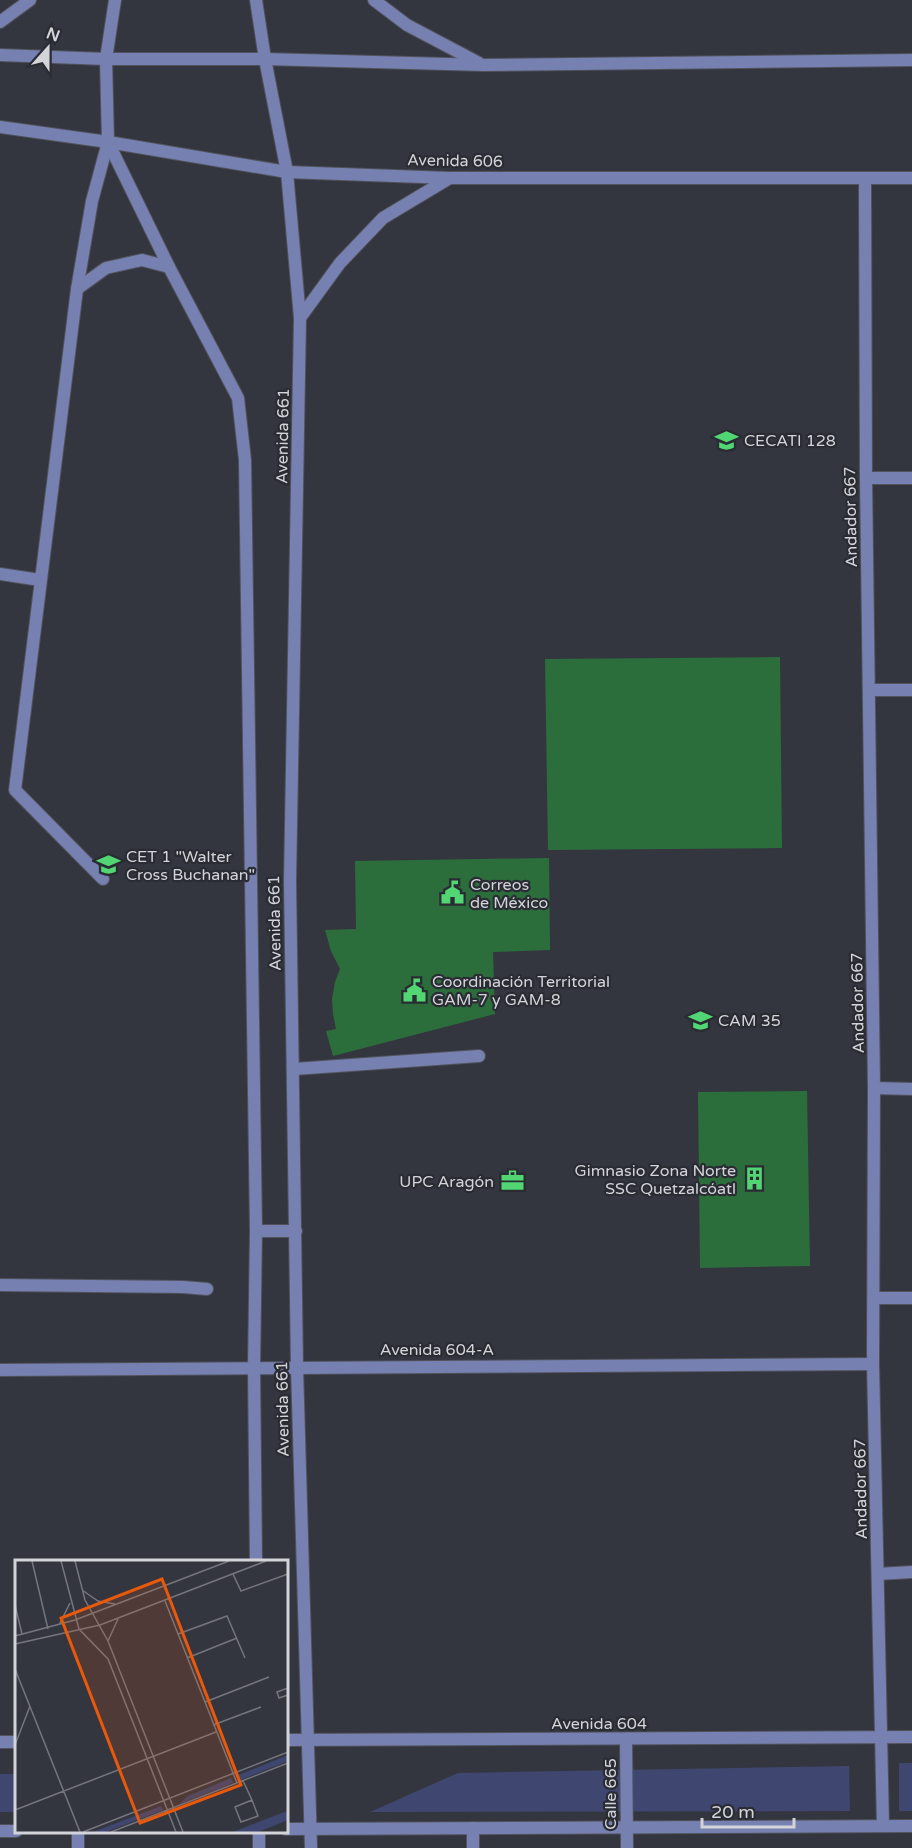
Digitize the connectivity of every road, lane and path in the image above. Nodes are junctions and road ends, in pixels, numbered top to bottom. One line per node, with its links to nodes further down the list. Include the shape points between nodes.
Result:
1 (30, 0): 5 (street)
2 (115, 0): 7 (street, Avenida 661)
3 (256, 0): 8 (street, Avenida 661)
4 (374, 0): 10 (street, via 407,25)
5 (0, 22)
6 (0, 56): 7 (street)
7 (106, 59): 8 (street); 12 (street, Avenida 661)
8 (265, 59): 10 (street); 13 (street, Avenida 661)
9 (912, 60): 10 (street)
10 (483, 65)
11 (0, 127): 12 (street, Avenida 606)
12 (108, 142): 13 (street, Avenida 606); 17 (street, Avenida 661); 18 (street, via 92,201)
13 (287, 172): 14 (street, Avenida 606); 19 (street, Avenida 661)
14 (448, 178): 16 (street, Avenida 606); 19 (street, via 383,218 340,263)
15 (912, 178): 16 (street, Avenida 606)
16 (865, 179): 20 (street, Andador 667)
17 (169, 267): 18 (street, via 142,260 106,268); 31 (street, Avenida 661, via 238,398 245,460)
18 (77, 289): 23 (street)
19 (300, 318): 28 (street, Avenida 661, via 290,881)
20 (866, 478): 21 (street); 24 (street, Andador 667)
21 (912, 478)
22 (0, 574): 23 (street)
23 (40, 580): 26 (street, via 15,790)
24 (869, 690): 25 (street); 29 (street, Andador 667)
25 (912, 690)
26 (103, 879)
27 (479, 1056): 28 (street)
28 (294, 1069): 32 (street, Avenida 661)
29 (874, 1088): 30 (street); 35 (street, Andador 667)
30 (912, 1089)
31 (256, 1231): 32 (street); 39 (street, Avenida 661)
32 (297, 1231): 38 (street, Avenida 661)
33 (0, 1285): 34 (street)
34 (207, 1289)
35 (874, 1298): 36 (street); 37 (street, Andador 667)
36 (912, 1298)
37 (873, 1364): 38 (street, Avenida 604-A); 43 (street, Andador 667)
38 (297, 1367): 39 (street, Avenida 604-A); 48 (street, Avenida 661)
39 (254, 1368): 40 (street, Avenida 604-A); 41 (street, Avenida 661)
40 (0, 1370)
41 (256, 1560)
42 (912, 1572): 43 (street)
43 (878, 1574): 44 (street, Andador 667)
44 (881, 1737): 45 (street, Avenida 604); 46 (street, Avenida 604); 49 (street, Andador 667)
45 (912, 1737)
46 (626, 1739): 48 (street, Avenida 604); 51 (street, Calle 665)
47 (288, 1740): 48 (street, Avenida 604)
48 (308, 1740): 54 (street, Avenida 661)
49 (883, 1826): 50 (street); 51 (street)
50 (912, 1826)
51 (627, 1827): 52 (street); 57 (street, Calle 665)
52 (473, 1828): 54 (street); 56 (street)
53 (288, 1829): 54 (street)
54 (310, 1829): 55 (street, Avenida 661)
55 (311, 1848)
56 (473, 1848)
57 (627, 1848)

